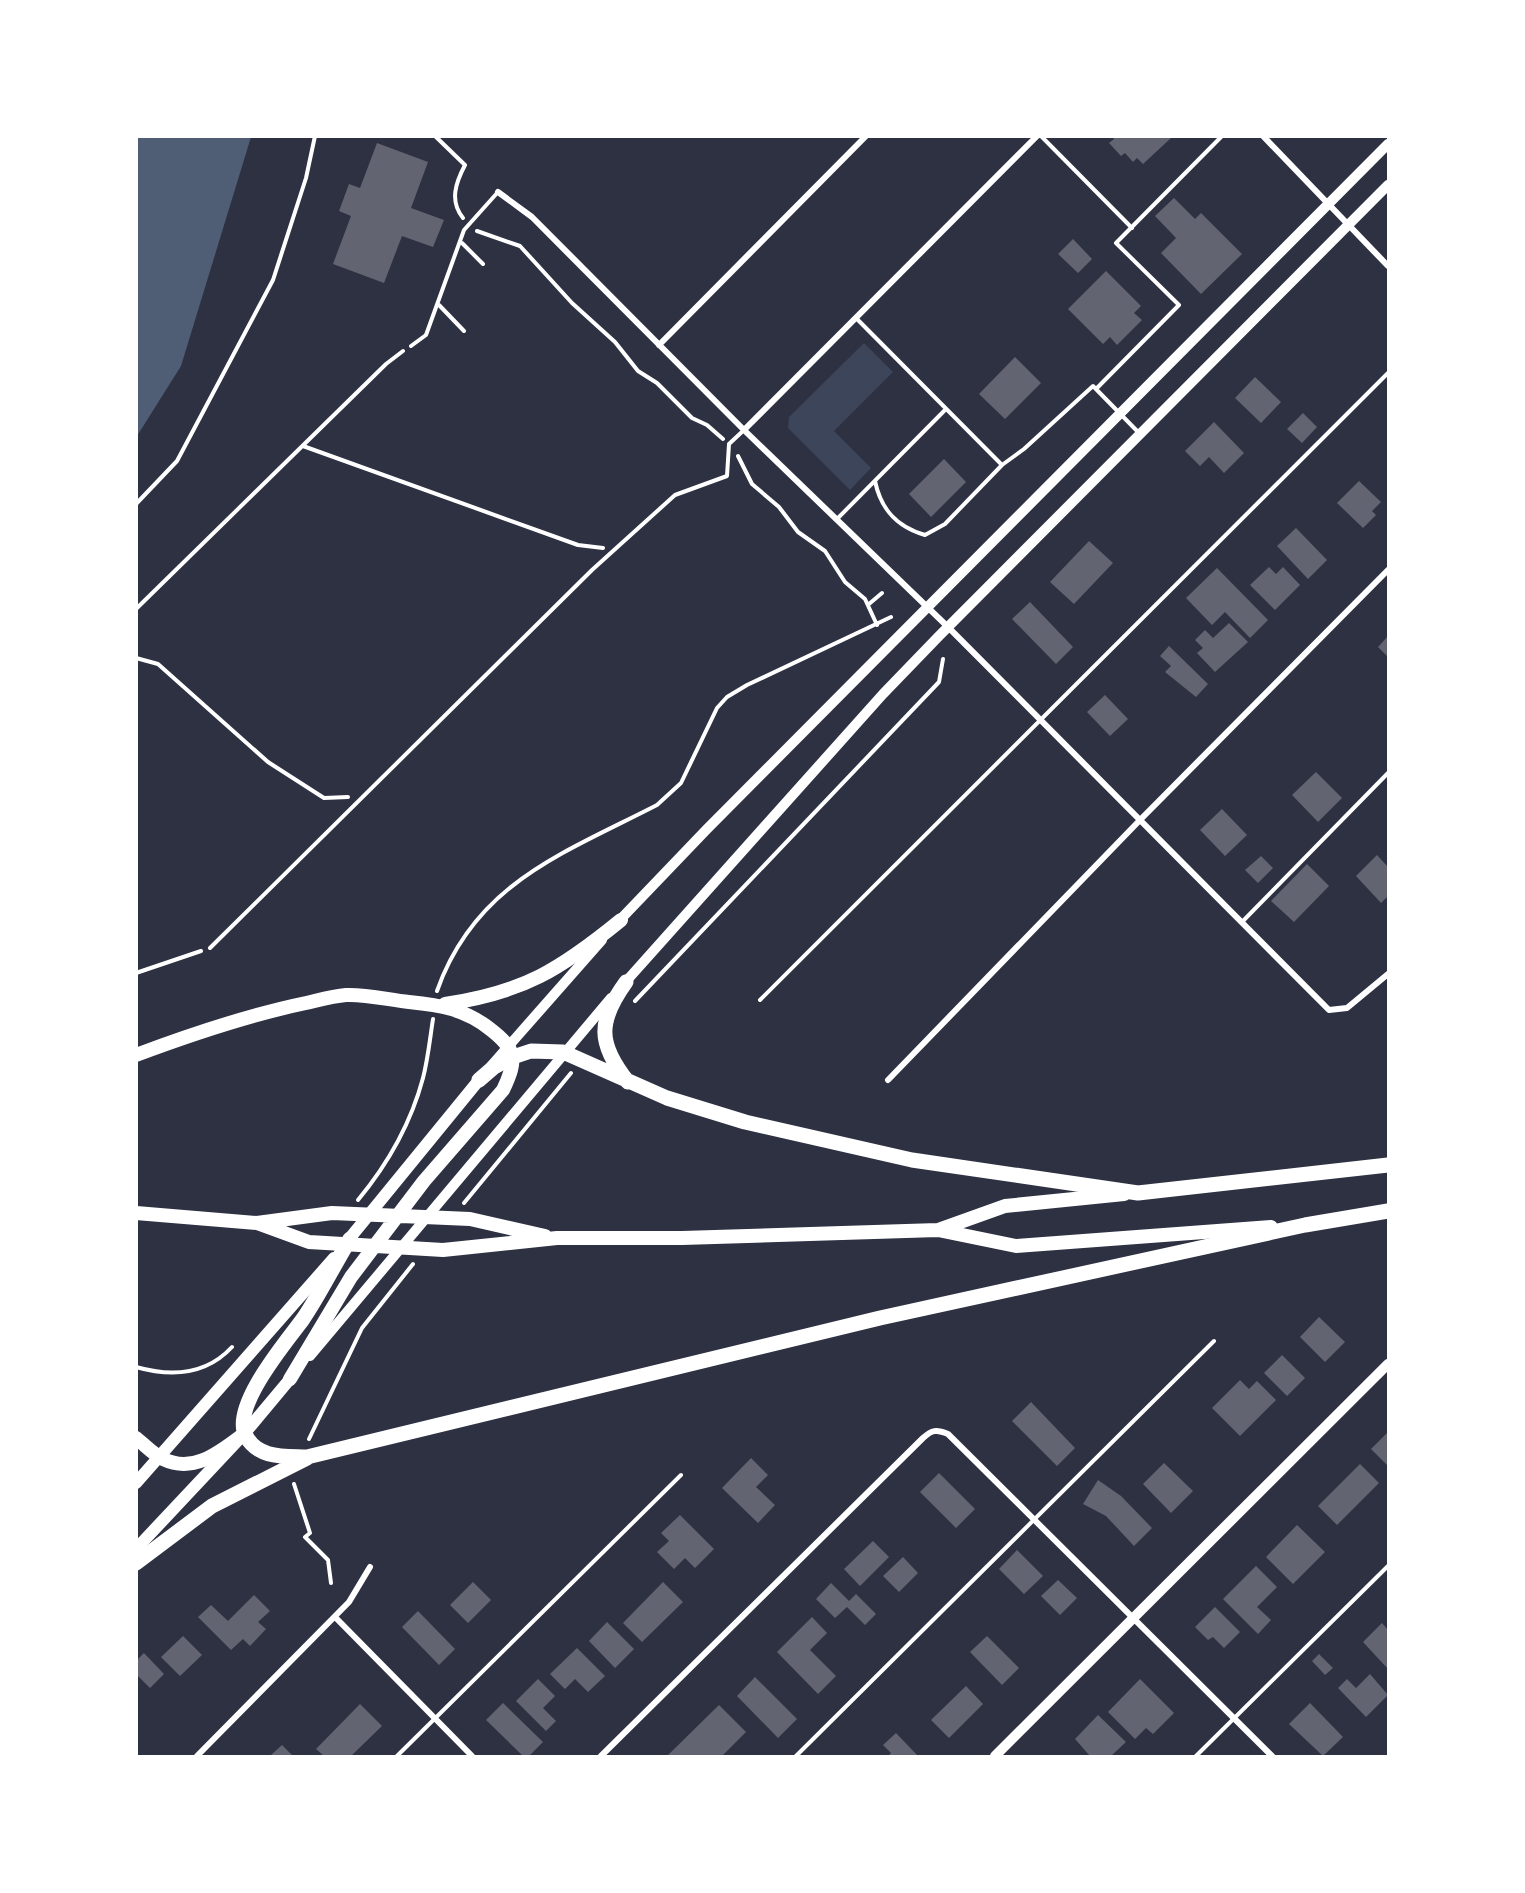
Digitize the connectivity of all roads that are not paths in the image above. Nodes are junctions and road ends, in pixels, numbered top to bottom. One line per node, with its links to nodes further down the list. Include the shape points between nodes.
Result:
1 (866, 136): 17 (street)
2 (1039, 136): 10 (lane); 15 (street)
3 (1222, 136): 10 (lane)
4 (1263, 136): 8 (street)
5 (1389, 144): 8 (street)
6 (1389, 185): 9 (street)
7 (498, 192): 11 (lane, via 468,224); 17 (street, via 532,217)
8 (1328, 205): 9 (street); 22 (street)
9 (1347, 226): 13 (street); 24 (street)
10 (1132, 228): 20 (lane, via 1116,243 1179,305)
11 (461, 243): 12 (lane); 14 (lane)
12 (483, 264)
13 (1389, 266)
14 (439, 305): 16 (lane); 18 (lane, via 426,335)
15 (856, 318): 21 (lane); 23 (street)
16 (464, 331)
17 (659, 345): 23 (street)
18 (411, 346)
19 (1389, 373): 31 (lane)
20 (1096, 389): 22 (lane); 25 (lane, via 1093,386)
21 (946, 409): 25 (lane); 26 (lane)
22 (1120, 414): 24 (lane); 29 (street)
23 (744, 430): 27 (street); 36 (lane, via 729,444 728,476 675,495)
24 (1140, 434): 30 (street)
25 (1002, 465): 26 (lane, via 945,524 925,535 899,524 878,497)
26 (874, 481): 27 (lane)
27 (836, 520): 29 (street)
28 (1389, 570): 33 (street)
29 (927, 607): 30 (street); 34 (street)
30 (948, 627): 31 (street); 38 (street, via 883,694)
31 (1039, 719): 33 (street); 40 (lane)
32 (1389, 773): 35 (lane)
33 (1140, 819): 35 (street); 45 (street)
34 (621, 920): 39 (highway, via 577,955 542,976 482,998); 41 (street)
35 (1241, 923): 37 (street, via 1329,1010 1347,1008)
36 (210, 948)
37 (1389, 974)
38 (626, 982): 42 (street); 46 (highway, via 612,1002 604,1036 615,1065)
39 (436, 999): 41 (highway, via 476,1018); 43 (highway, via 346,995 281,1008 197,1032)
40 (760, 1000)
41 (511, 1050): 42 (highway); 44 (highway); 58 (highway, via 511,1074 503,1090 424,1181 351,1277)
42 (563, 1052): 46 (highway); 58 (street)
43 (136, 1055)
44 (479, 1080): 55 (main road)
45 (888, 1080)
46 (630, 1084): 48 (highway, via 745,1122 816,1140 912,1160)
47 (1389, 1164): 48 (highway)
48 (1138, 1193): 53 (highway, via 1005,1206)
49 (1389, 1211): 52 (highway)
50 (136, 1213): 51 (highway)
51 (257, 1223): 54 (highway, via 332,1213 470,1219); 54 (highway, via 309,1242 443,1250)
52 (1305, 1225): 53 (highway, via 1016,1246); 61 (highway, via 880,1318)
53 (938, 1230): 54 (highway)
54 (557, 1238)
55 (350, 1239): 59 (highway, via 304,1318 263,1371 244,1419); 62 (main road)
56 (1214, 1341): 65 (lane)
57 (1389, 1364): 71 (street)
58 (290, 1379): 59 (main road)
59 (244, 1434): 61 (highway, via 256,1448 269,1455); 62 (highway, via 218,1454 197,1463 177,1464); 66 (main road)
60 (136, 1438): 62 (highway)
61 (307, 1457): 67 (highway, via 212,1506)
62 (161, 1458): 64 (main road)
63 (681, 1475): 72 (lane)
64 (136, 1483)
65 (1034, 1521): 71 (street); 77 (street, via 948,1434 931,1431); 78 (lane)
66 (136, 1549)
67 (136, 1563)
68 (1389, 1566): 73 (lane)
69 (370, 1567): 70 (street)
70 (335, 1617): 72 (street); 74 (street)
71 (1134, 1617): 73 (street); 79 (street)
72 (435, 1719): 75 (lane); 76 (street)
73 (1234, 1719): 80 (lane); 81 (street)
74 (197, 1756)
75 (397, 1756)
76 (471, 1756)
77 (601, 1756)
78 (796, 1756)
79 (995, 1756)
80 (1196, 1756)
81 (1272, 1756)

